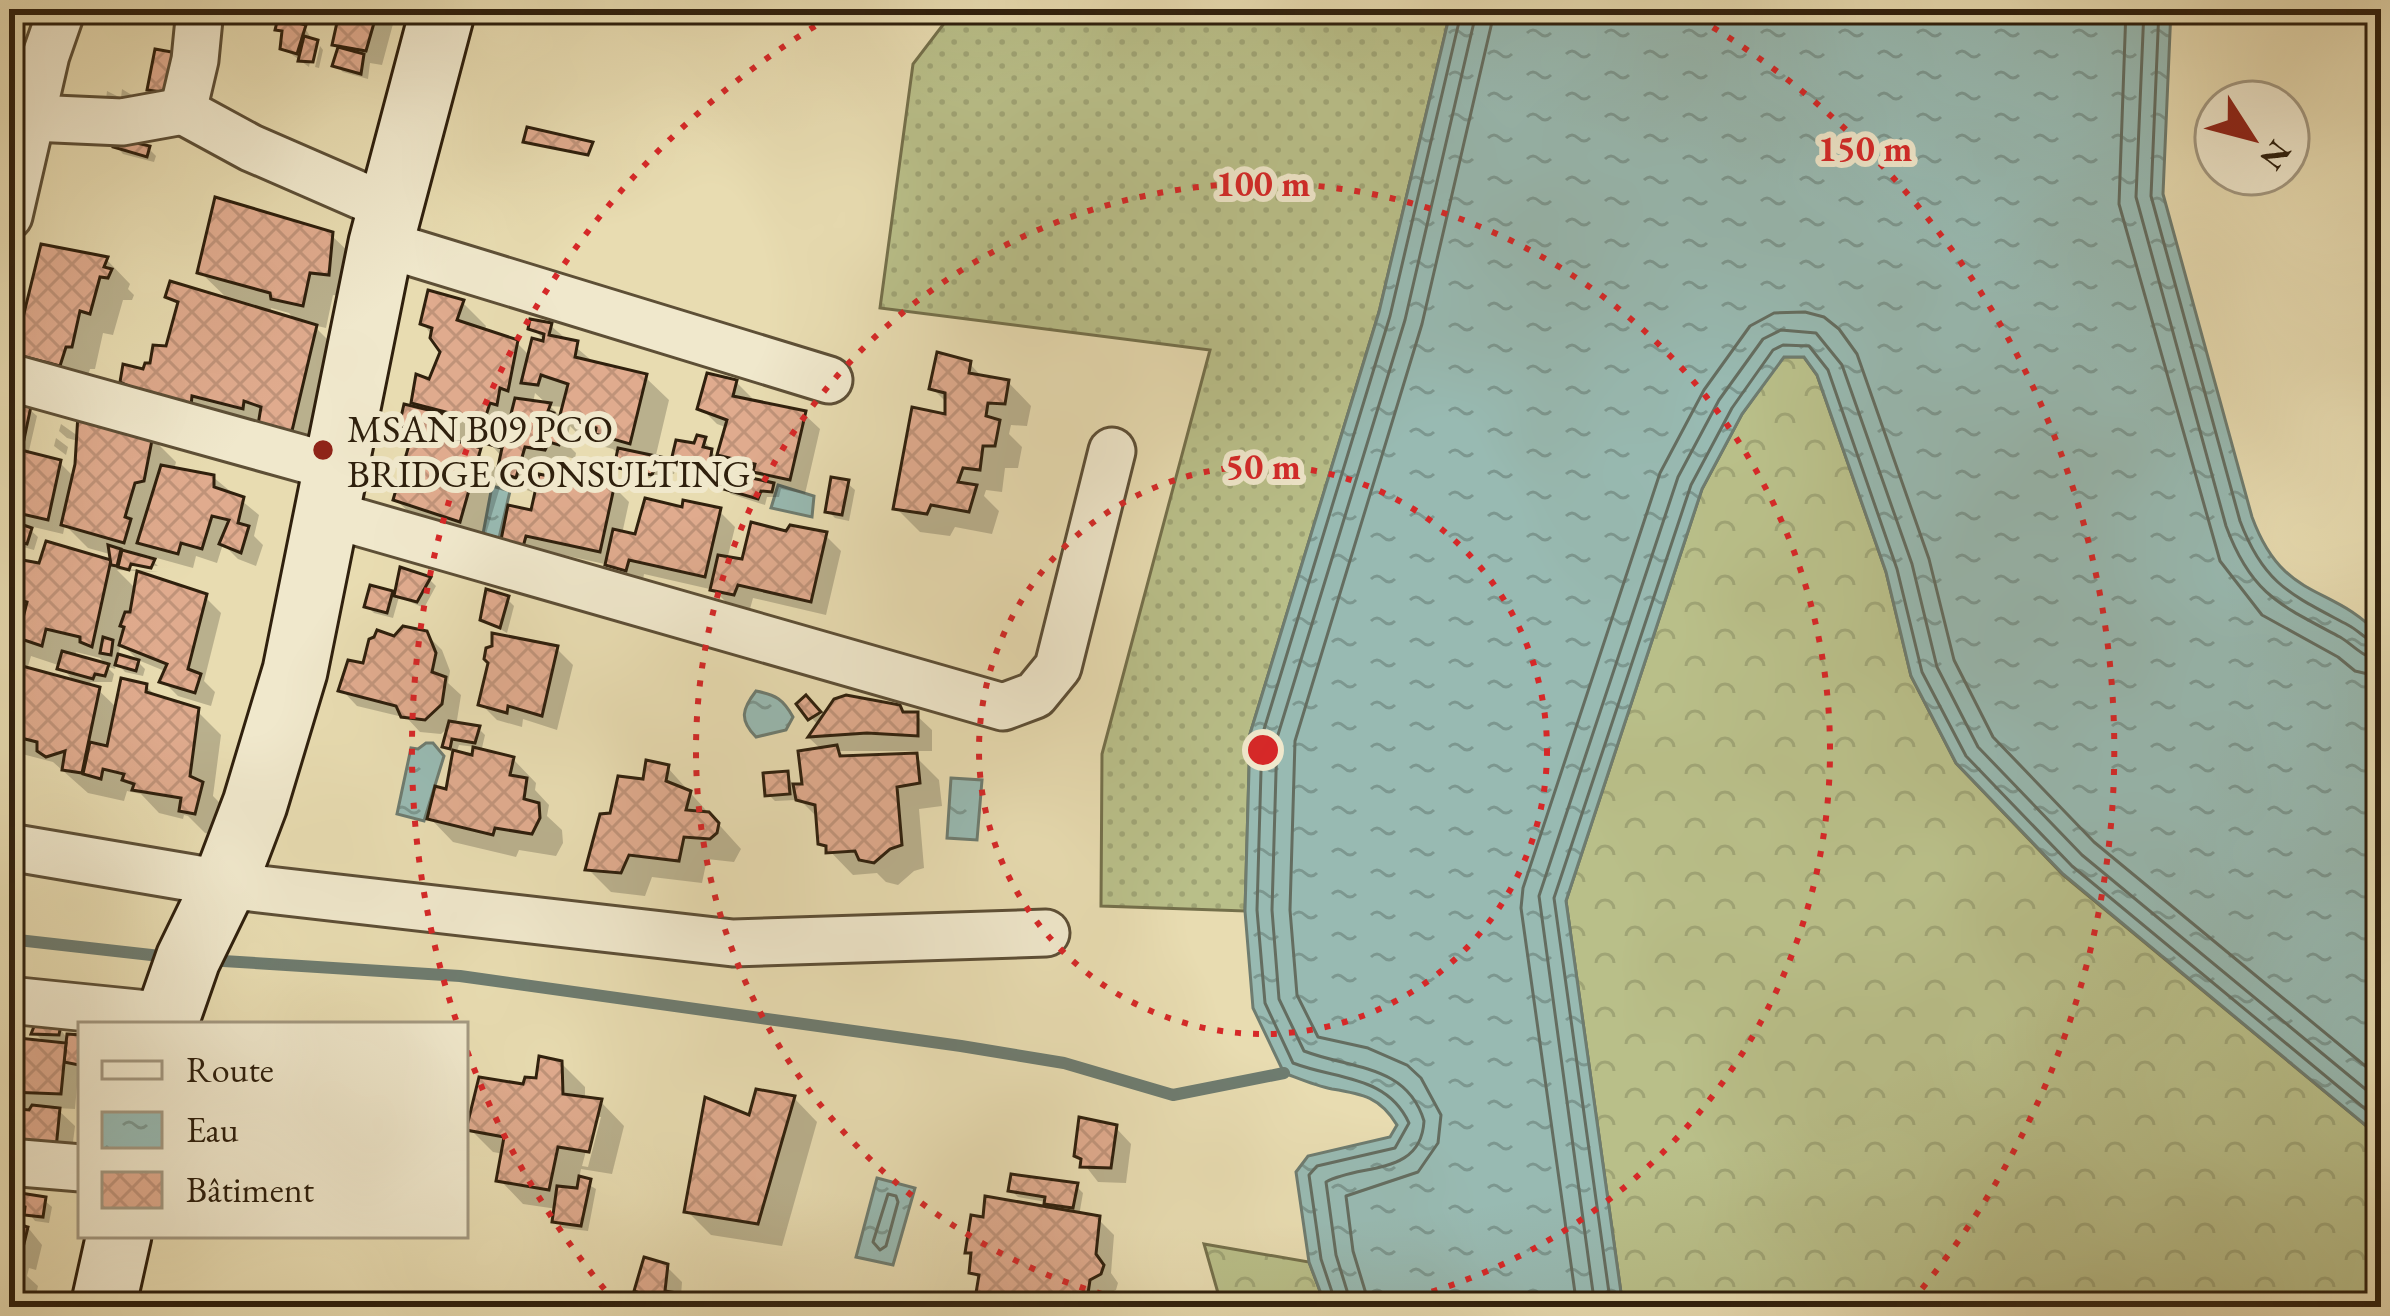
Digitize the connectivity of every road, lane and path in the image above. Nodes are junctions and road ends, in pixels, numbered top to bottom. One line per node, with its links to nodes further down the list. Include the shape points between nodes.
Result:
1 (62, 9): 4 (street)
2 (200, 9): 5 (street)
3 (443, 9): 8 (street)
4 (27, 51): 6 (street)
5 (183, 111): 6 (street, via 122,122); 8 (street)
6 (32, 118): 7 (street)
7 (9, 216)
8 (385, 225): 10 (street); 12 (street)
9 (9, 377): 12 (street)
10 (830, 380)
11 (1112, 451): 12 (street, via 1058,667 1035,694 1003,707)
12 (331, 491): 14 (street, via 295,671)
13 (9, 847): 14 (street)
14 (224, 883): 15 (street, via 734,943); 17 (street)
15 (1046, 933)
16 (9, 1000): 17 (street)
17 (166, 1021)
18 (9, 1162): 19 (street)
19 (78, 1168)
20 (118, 1238): 21 (street)
21 (103, 1307)

